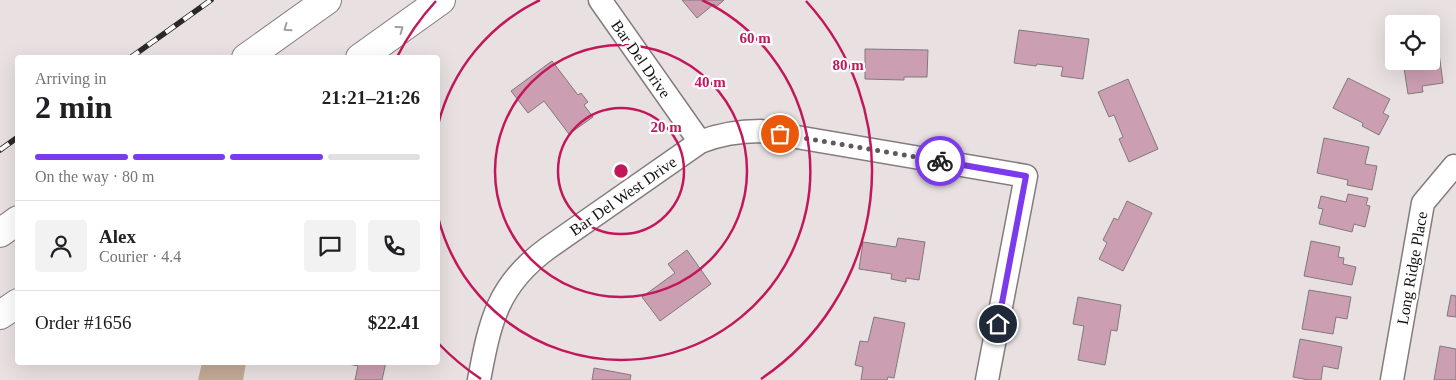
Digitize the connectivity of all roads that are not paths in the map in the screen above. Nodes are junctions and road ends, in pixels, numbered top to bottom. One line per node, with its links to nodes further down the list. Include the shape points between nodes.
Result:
1 (327, 0): 4 (main road, one-way to 4)
2 (441, 0): 5 (main road, one-way to 2)
3 (600, 0): 6 (street, Bar Del Drive)
4 (250, 55)
5 (364, 55)
6 (700, 142): 12 (street, Bar Del West Drive, via 528,265 510,285 495,313); 13 (street, Bar Del West Drive, via 738,131 761,131 1026,176)
7 (1454, 166): 14 (street, Long Ridge Place, via 1423,203)
8 (15, 222): 9 (main road)
9 (0, 233)
10 (15, 305): 11 (main road)
11 (0, 315)
12 (479, 380)
13 (987, 380)
14 (1392, 380)

